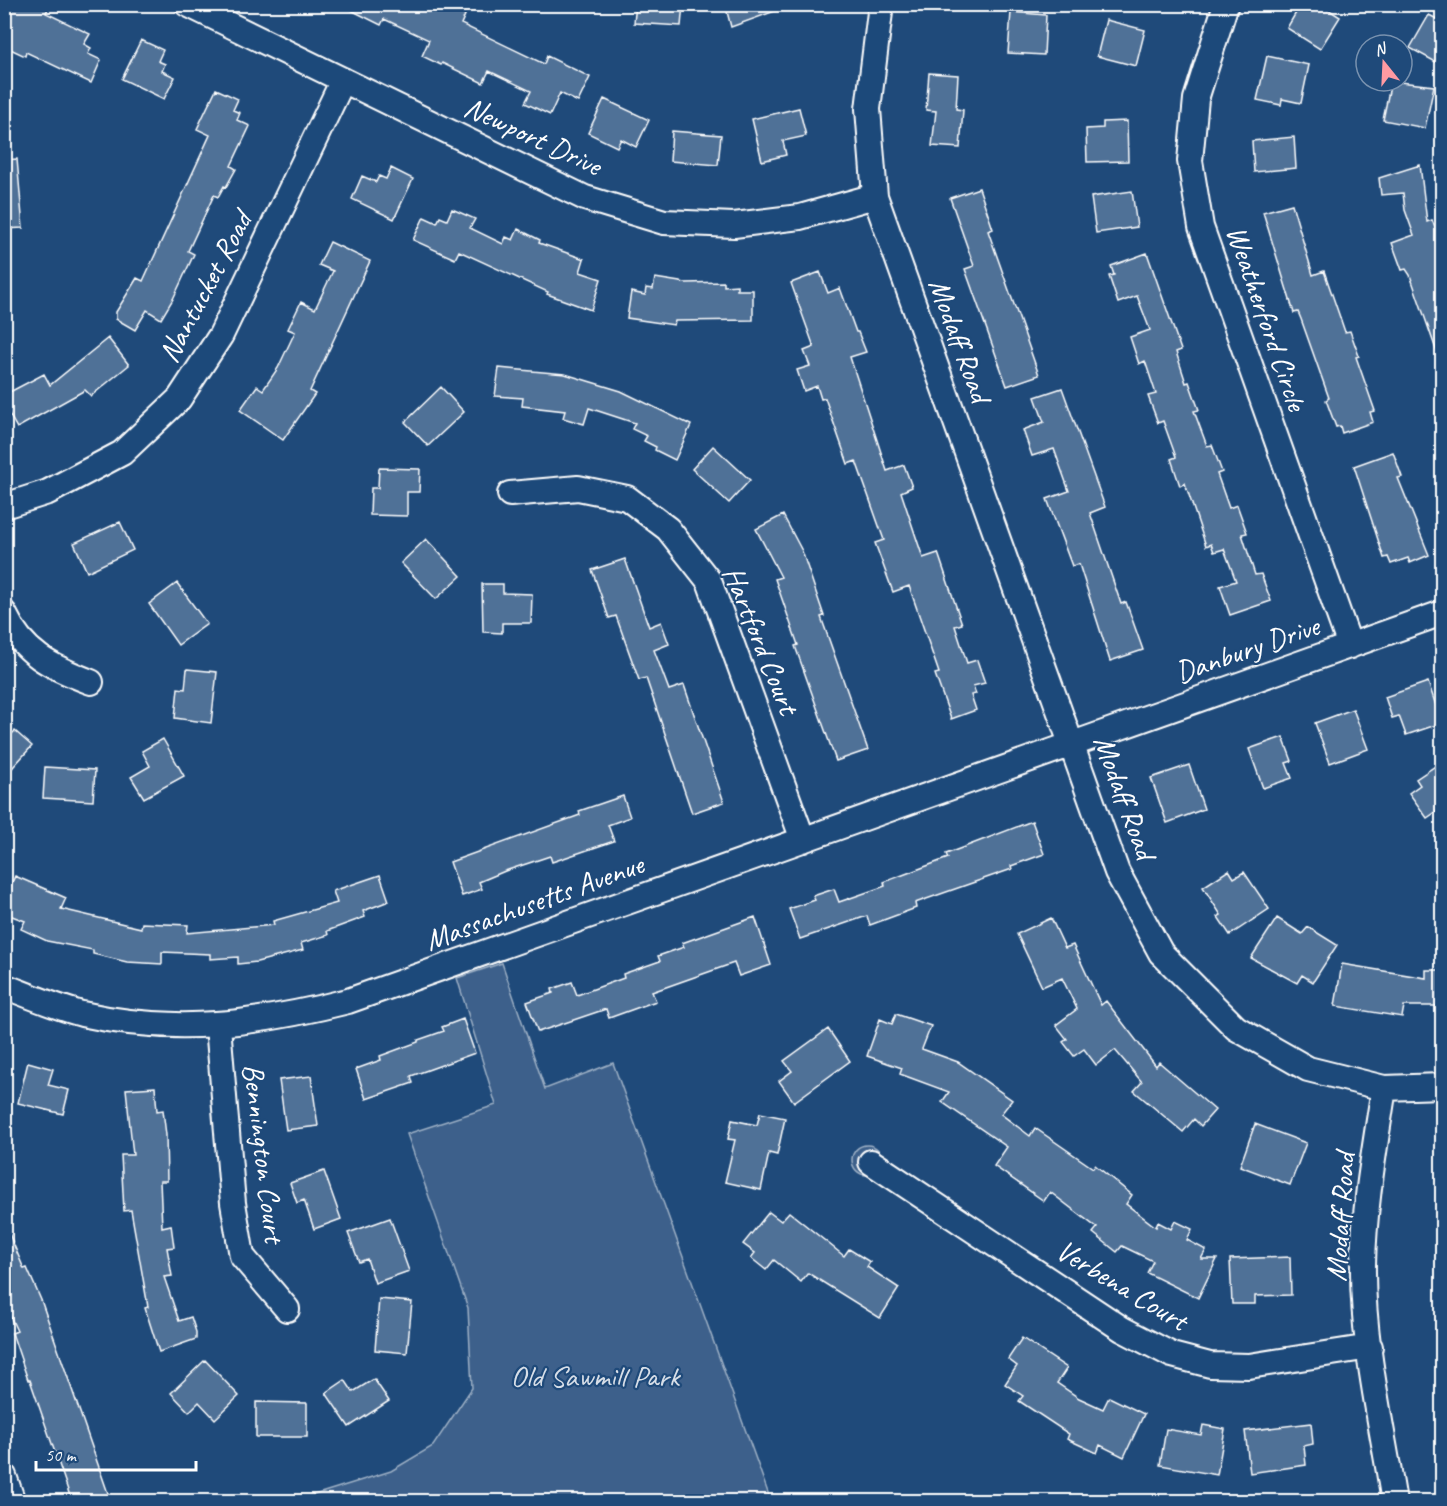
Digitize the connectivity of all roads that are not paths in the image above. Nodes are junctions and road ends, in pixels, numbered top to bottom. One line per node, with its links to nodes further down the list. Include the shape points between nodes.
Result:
1 (187, 4): 4 (street, Newport Drive)
2 (881, 4): 5 (street, Modaff Road, via 868,109)
3 (1221, 7): 10 (street, Weatherford Circle, via 1196,99 1190,161 1201,227)
4 (343, 80): 5 (street, Newport Drive, via 585,198 664,222 734,225 800,217); 7 (street, Nantucket Road, via 221,334 179,399 122,453 48,492)
5 (875, 196): 12 (street, Modaff Road)
6 (510, 494): 13 (street, Hartford Court, via 578,488 627,498 668,529 709,581)
7 (4, 506)
8 (4, 613): 11 (street, via 34,655 56,669)
9 (1443, 614): 10 (street, Danbury Drive)
10 (1350, 646): 12 (street, Danbury Drive)
11 (92, 682)
12 (1072, 743): 13 (street, Massachusetts Avenue); 17 (street, Modaff Road, via 1117,872 1161,953 1236,1028 1308,1069)
13 (803, 840): 15 (street, Massachusetts Avenue, via 348,1001 289,1016)
14 (4, 986): 15 (street, Massachusetts Avenue, via 98,1017 146,1024)
15 (218, 1026): 19 (street, Bennington Court, via 232,1203 242,1256)
16 (1443, 1086): 17 (street)
17 (1384, 1088): 20 (street, Modaff Road, via 1369,1187 1363,1267)
18 (871, 1162): 20 (street, Verbena Court, via 1122,1329 1172,1354 1210,1365 1249,1366)
19 (287, 1309)
20 (1370, 1347): 23 (street, Modaff Road)
21 (4, 1476): 22 (street)
22 (14, 1502)
23 (1394, 1502)

